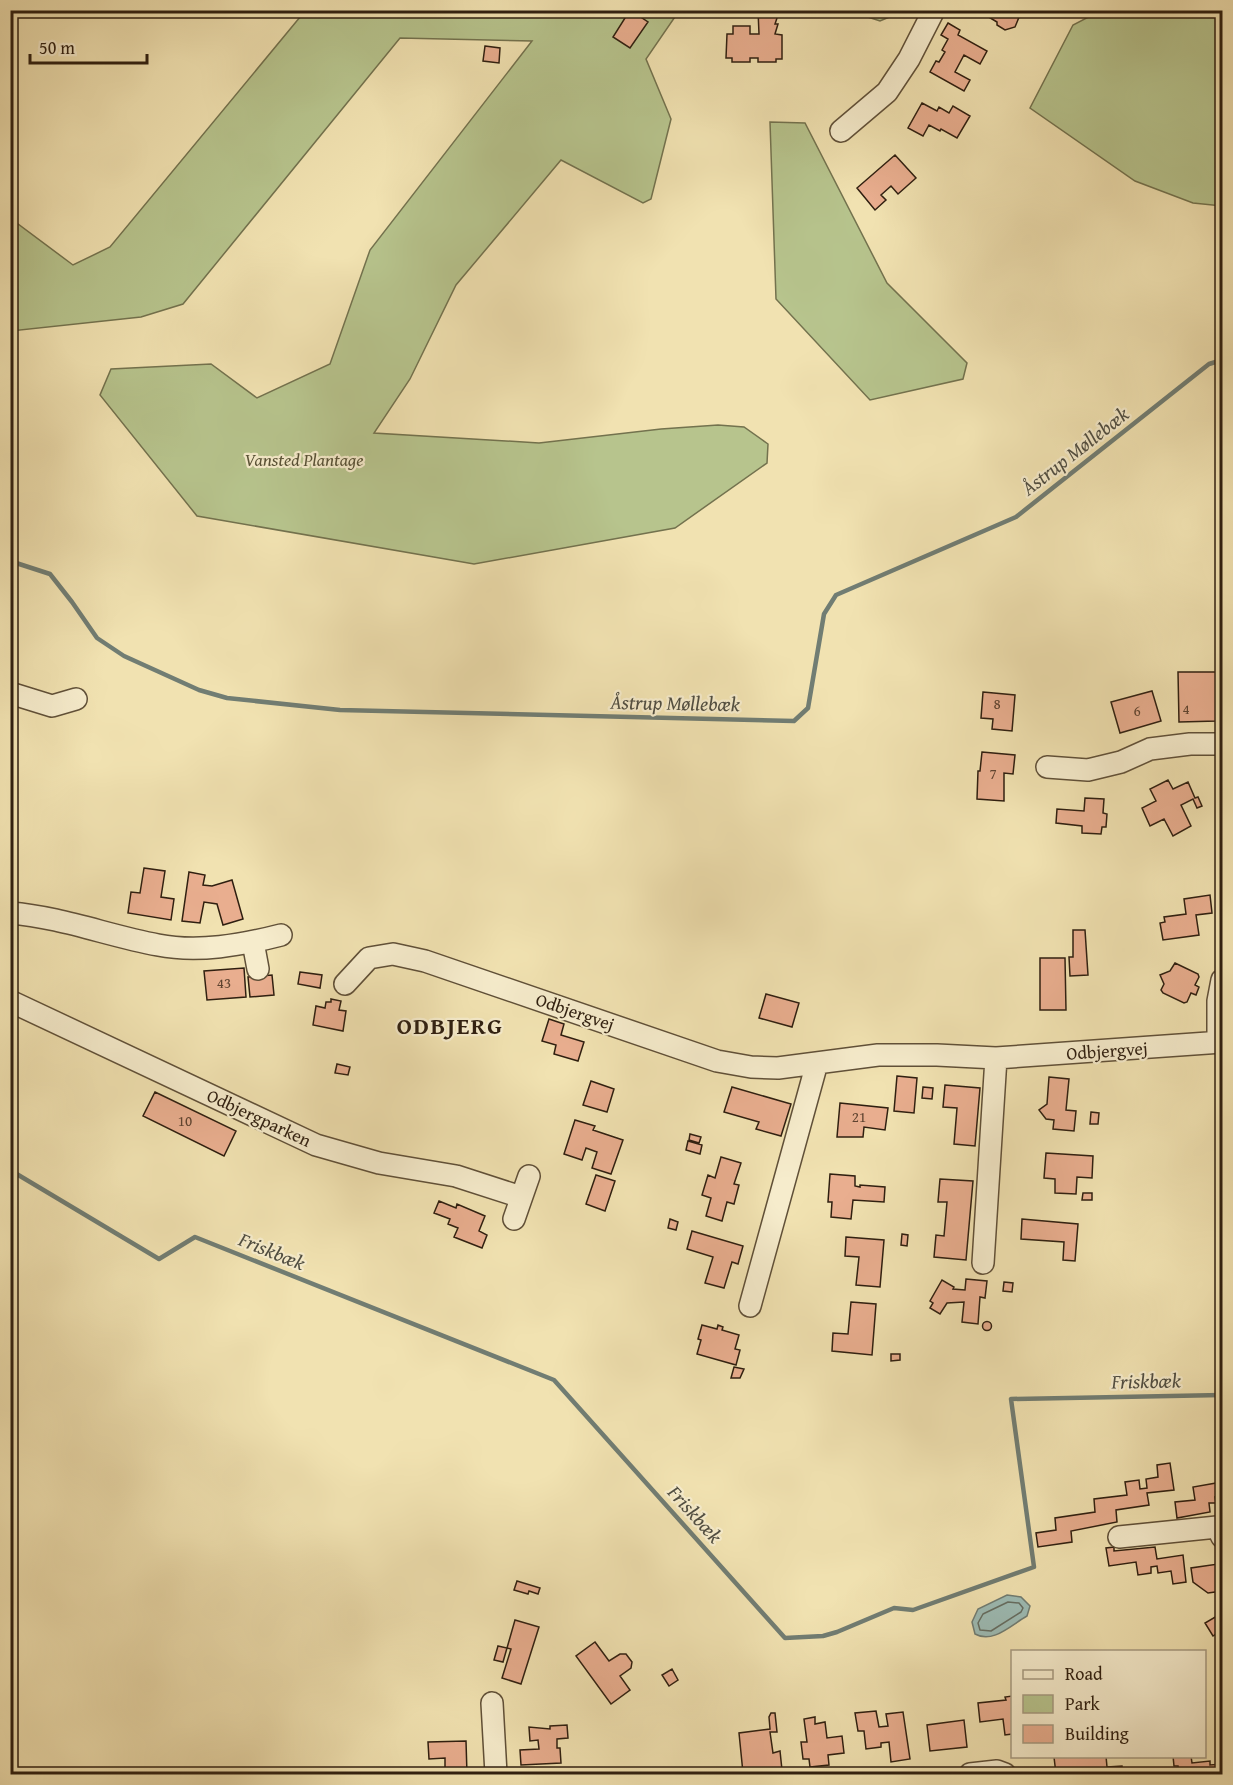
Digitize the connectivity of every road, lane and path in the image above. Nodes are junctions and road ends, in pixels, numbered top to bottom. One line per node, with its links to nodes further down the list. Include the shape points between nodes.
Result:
1 (934, 10): 2 (street, via 887,92)
2 (841, 131)
3 (10, 693): 4 (street, via 52,706)
4 (76, 699)
5 (1222, 744): 6 (street, via 1150,749 1121,762 1088,770)
6 (1047, 766)
7 (10, 913): 9 (street, via 44,917 160,946 202,948)
8 (281, 935): 9 (street)
9 (253, 942): 10 (street)
10 (258, 969)
11 (1222, 980): 14 (street, Odbjergvej, via 1218,1000)
12 (345, 984): 16 (street, Odbjergvej, via 369,958 393,954 425,961 717,1061 778,1068)
13 (10, 1001): 18 (street, Odbjergparken, via 316,1145 379,1163 456,1176)
14 (1220, 1042): 15 (street, Odbjergvej)
15 (996, 1059): 16 (street, Odbjergvej, via 878,1055); 20 (street)
16 (817, 1064): 21 (street)
17 (529, 1176): 18 (street)
18 (522, 1197): 19 (street)
19 (514, 1219)
20 (983, 1263)
21 (750, 1305)
22 (1221, 1530): 23 (street)
23 (1119, 1537)
24 (492, 1703): 25 (street)
25 (496, 1774)
26 (970, 1774): 27 (street)
27 (1005, 1774)

